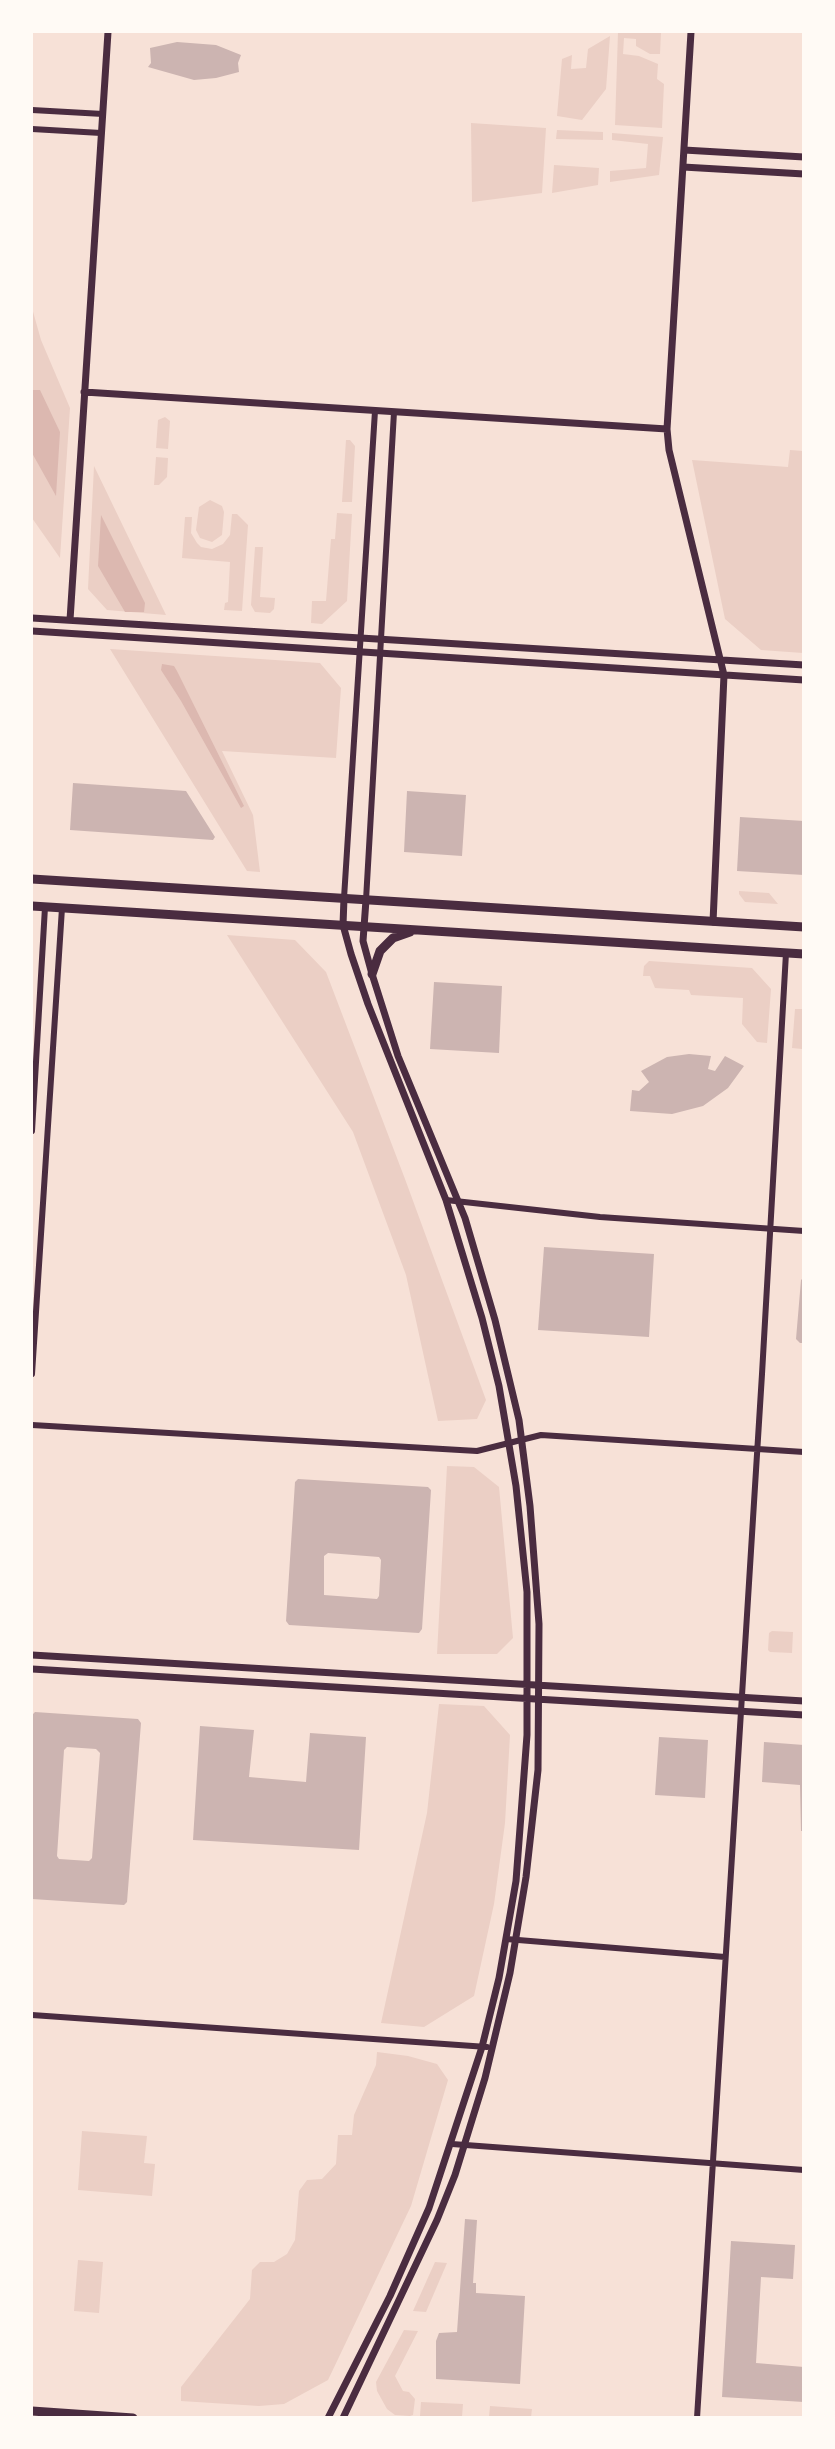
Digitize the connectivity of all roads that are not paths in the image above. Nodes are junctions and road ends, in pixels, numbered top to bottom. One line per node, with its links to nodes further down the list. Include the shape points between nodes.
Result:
1 (108, 32): 4 (street)
2 (691, 32): 7 (street)
3 (32, 110): 4 (street)
4 (103, 114): 6 (street)
5 (32, 129): 6 (street)
6 (101, 133): 11 (street)
7 (684, 150): 8 (street); 9 (street)
8 (803, 157)
9 (683, 167): 10 (street); 14 (street)
10 (803, 174)
11 (84, 393): 12 (street); 16 (street)
12 (375, 411): 13 (street); 18 (street)
13 (394, 412): 14 (street); 19 (street)
14 (667, 429): 22 (street)
15 (32, 618): 16 (street)
16 (70, 620): 18 (street)
17 (32, 631): 20 (street)
18 (360, 638): 19 (street); 20 (street)
19 (381, 639): 21 (street); 22 (street)
20 (359, 652): 21 (street); 27 (street)
21 (380, 653): 24 (street); 28 (street)
22 (720, 660): 23 (street); 24 (street)
23 (801, 663)
24 (724, 675): 25 (street); 32 (street)
25 (803, 680)
26 (32, 879): 27 (main road)
27 (344, 898): 28 (main road); 33 (street)
28 (366, 900): 32 (main road); 34 (street)
29 (32, 906): 30 (main road)
30 (45, 907): 31 (main road); 40 (street)
31 (62, 908): 33 (main road); 45 (street)
32 (713, 922): 35 (main road)
33 (343, 925): 34 (main road); 41 (street, via 368,1004)
34 (363, 926): 36 (main road); 39 (street)
35 (803, 927)
36 (433, 931): 37 (main road); 39 (main road, via 411,931 393,938 380,951)
37 (786, 953): 38 (main road); 43 (street)
38 (803, 954)
39 (372, 974): 42 (street, via 398,1056)
40 (32, 1131)
41 (446, 1200): 42 (street); 48 (street, via 482,1318)
42 (458, 1202): 43 (street); 47 (street, via 495,1320)
43 (771, 1229): 44 (street); 49 (street)
44 (803, 1231)
45 (32, 1374)
46 (32, 1425): 48 (street, via 477,1451)
47 (522, 1440): 48 (street); 49 (street, via 541,1435); 54 (street, via 538,1611)
48 (508, 1443): 53 (street, via 527,1592)
49 (756, 1449): 50 (street); 55 (street)
50 (803, 1452)
51 (32, 1655): 53 (street)
52 (32, 1669): 56 (street)
53 (527, 1684): 54 (street); 56 (street)
54 (538, 1684): 55 (street); 57 (street)
55 (740, 1697): 58 (street); 59 (street)
56 (527, 1698): 57 (street); 61 (street, via 526,1779)
57 (538, 1698): 59 (street); 62 (street, via 538,1770)
58 (803, 1701)
59 (740, 1711): 60 (street); 63 (street)
60 (803, 1715)
61 (506, 1939): 62 (street); 65 (street)
62 (516, 1940): 63 (street); 66 (street)
63 (725, 1957): 69 (street)
64 (32, 2015): 65 (street)
65 (482, 2047): 66 (street); 67 (street)
66 (493, 2048): 68 (street)
67 (452, 2144): 68 (street); 73 (street, via 390,2296)
68 (464, 2145): 69 (street); 74 (street, via 437,2220)
69 (712, 2163): 70 (street); 75 (street)
70 (803, 2170)
71 (32, 2411): 72 (main road)
72 (133, 2417)
73 (328, 2417)
74 (343, 2417)
75 (697, 2417)

